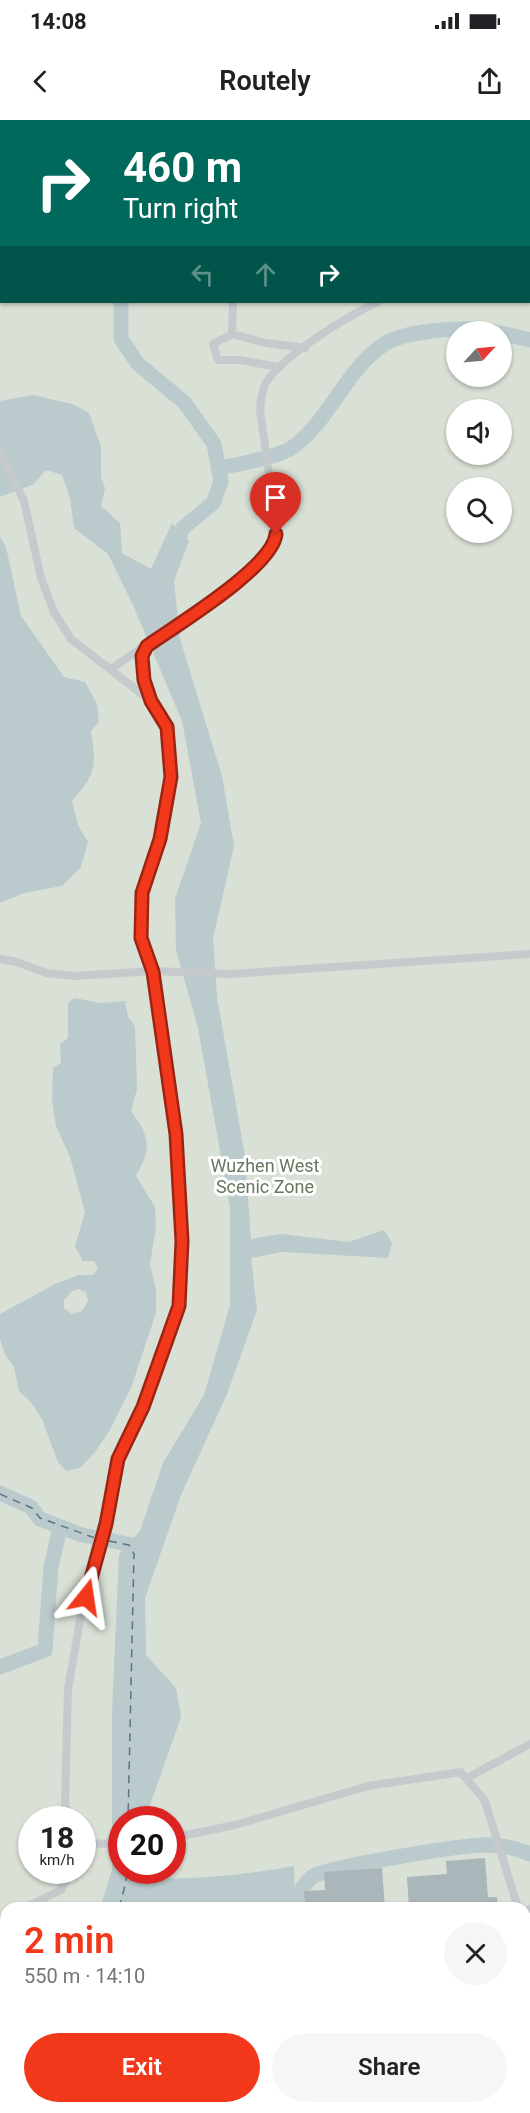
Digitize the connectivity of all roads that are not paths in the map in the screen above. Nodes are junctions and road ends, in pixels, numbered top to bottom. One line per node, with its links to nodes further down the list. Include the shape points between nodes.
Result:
1 (232, 303): 3 (lane)
2 (376, 303): 4 (lane)
3 (232, 334): 4 (lane); 5 (lane, via 213,344 218,360)
4 (305, 348): 5 (lane)
5 (279, 367): 7 (lane, via 261,395 276,523 271,550 245,576)
6 (0, 452): 8 (lane, via 24,501 41,578 54,612 71,639)
7 (147, 646): 8 (lane); 9 (lane, via 142,665)
8 (111, 669): 9 (lane)
9 (151, 701): 12 (lane, via 167,727 171,777 160,839 142,893 141,938)
10 (530, 954): 12 (lane, via 229,974)
11 (0, 958): 12 (lane, via 46,973 75,976)
12 (153, 972): 13 (lane, via 176,1134 182,1241 179,1306 143,1407 118,1459)
13 (106, 1524): 14 (street)
14 (95, 1561): 17 (lane, via 68,1689)
15 (530, 1744): 16 (lane)
16 (467, 1778): 18 (lane, via 461,1772 368,1786 235,1825); 21 (lane, via 485,1801 494,1823)
17 (65, 1806)
18 (186, 1835)
19 (64, 1884): 20 (lane, via 61,1890)
20 (36, 1902)
21 (516, 1902)

